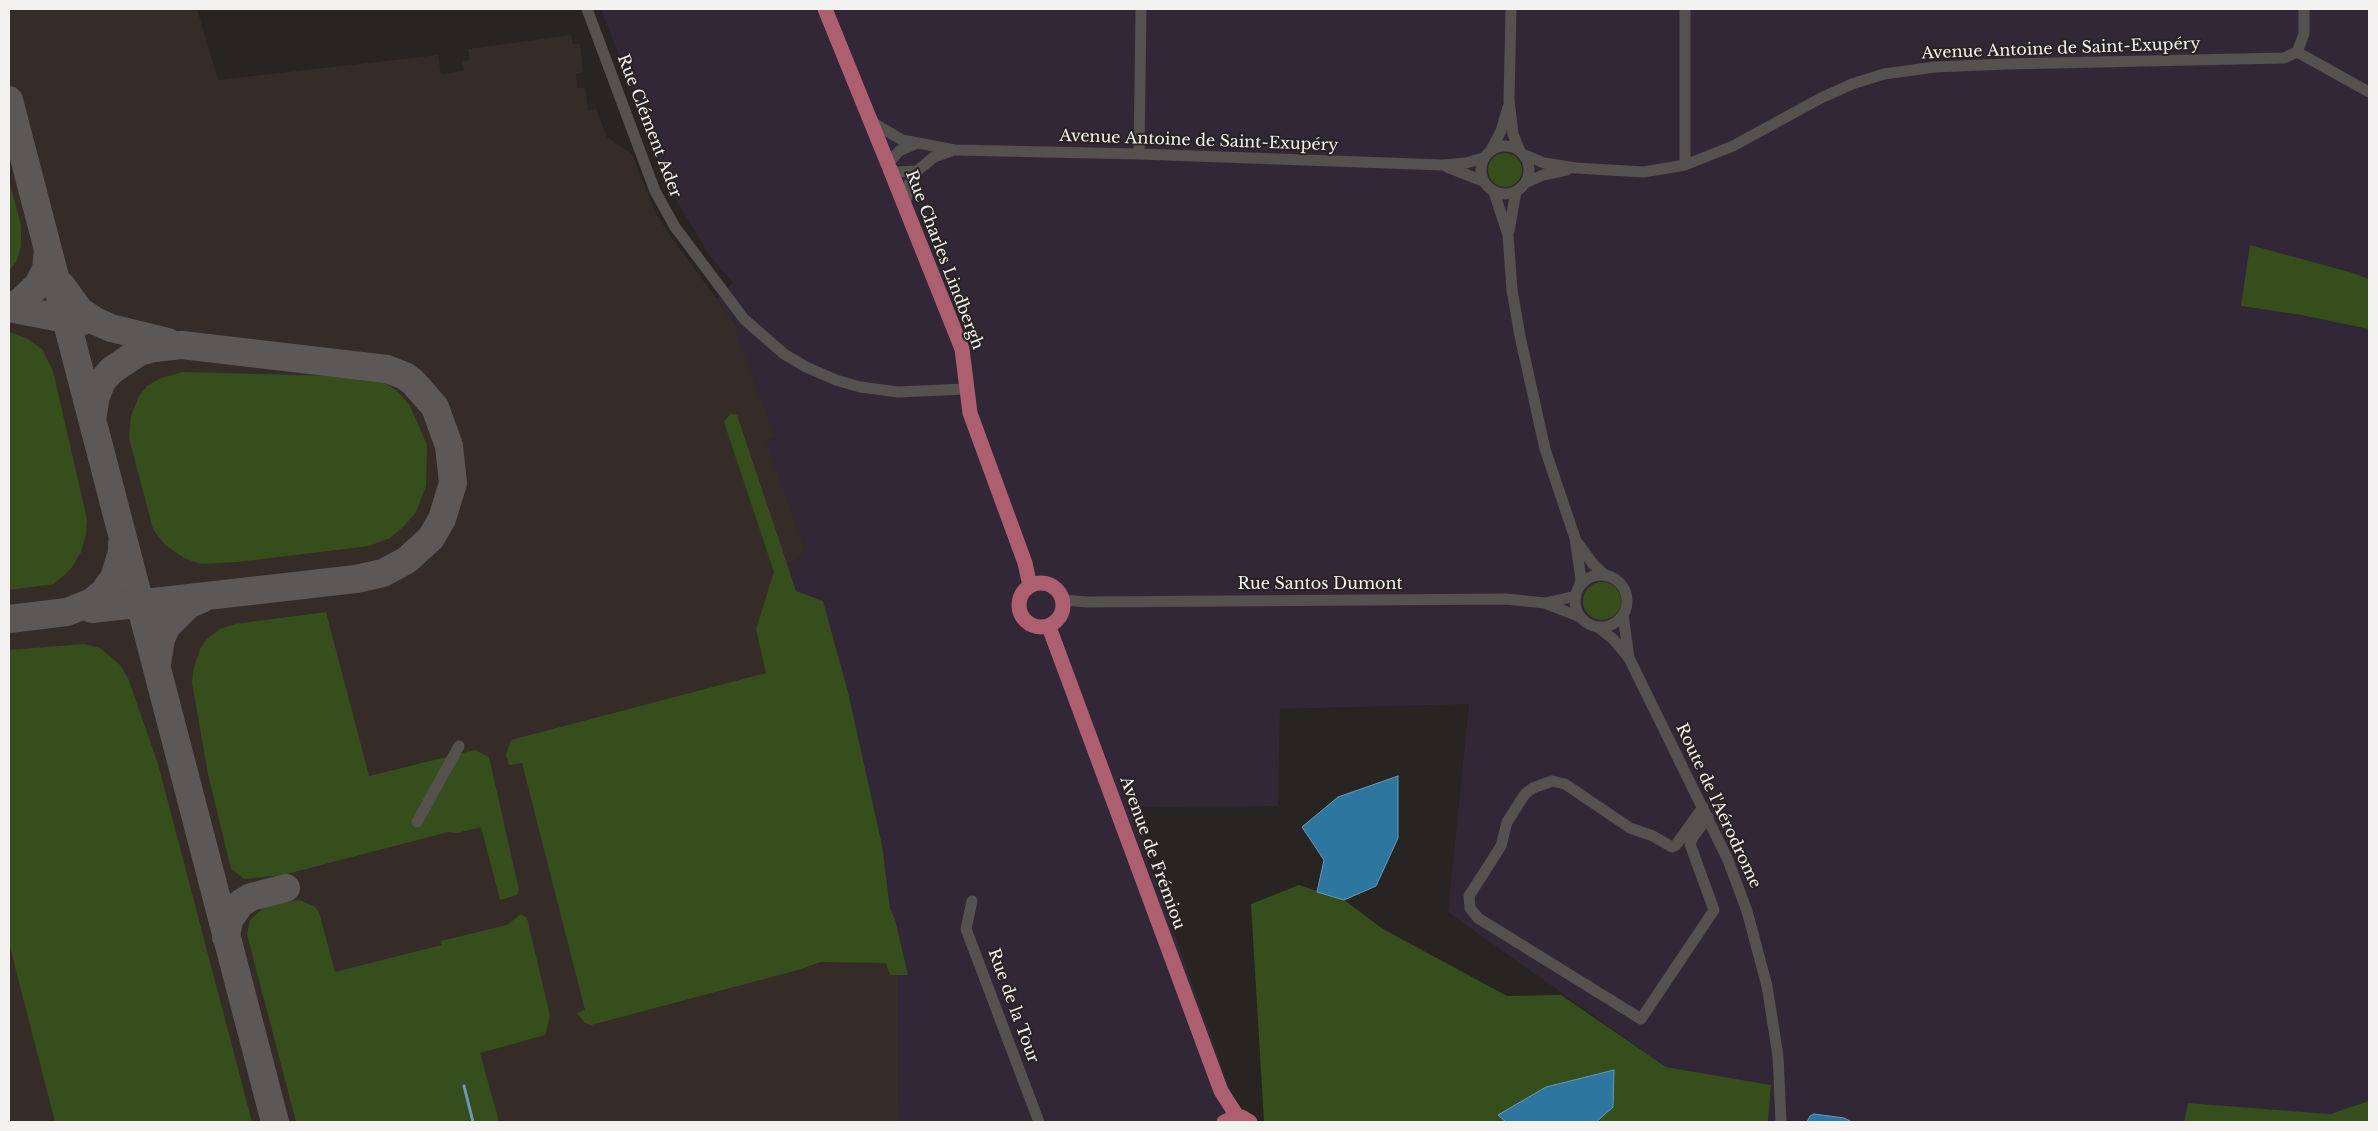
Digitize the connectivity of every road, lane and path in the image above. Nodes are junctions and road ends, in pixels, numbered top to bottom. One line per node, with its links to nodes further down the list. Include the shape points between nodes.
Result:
1 (587, 9): 26 (street, Rue Clément Ader, via 655,191 675,227 744,320 784,354 836,380 898,392)
2 (825, 9): 10 (main road, Rue Charles Lindbergh)
3 (1142, 9): 14 (street)
4 (1511, 9): 9 (street)
5 (1685, 9): 17 (street)
6 (2304, 9): 7 (street, via 2304,34)
7 (2297, 52): 8 (street); 17 (street, Avenue Antoine de Saint-Exupéry, via 2284,58 2007,64 1935,67 1884,74 1821,98 1733,146)
8 (2369, 92)
9 (1510, 100): 13 (street, via 1513,134); 15 (street, via 1501,131)
10 (870, 121): 11 (street, Avenue Antoine de Saint-Exupéry); 18 (main road, Rue Charles Lindbergh)
11 (915, 144): 12 (street, Avenue Antoine de Saint-Exupéry); 18 (street, via 899,151)
12 (953, 150): 14 (street, Avenue Antoine de Saint-Exupéry); 20 (street, Avenue Antoine de Saint-Exupéry, via 934,158)
13 (1522, 152): 15 (street, via 1503,145); 19 (street, Avenue Antoine de Saint-Exupéry, via 1544,163); 22 (street, via 1529,171)
14 (1139, 154): 16 (street, Avenue Antoine de Saint-Exupéry)
15 (1487, 154): 16 (street, Avenue Antoine de Saint-Exupéry, via 1466,163); 21 (street, via 1480,166)
16 (1443, 165): 21 (street, Avenue Antoine de Saint-Exupéry)
17 (1685, 165): 19 (street, Avenue Antoine de Saint-Exupéry, via 1644,172)
18 (889, 166): 20 (street, via 905,173); 24 (main road, Rue Charles Lindbergh)
19 (1576, 168): 22 (street, Avenue Antoine de Saint-Exupéry, via 1543,175)
20 (917, 171): 24 (street, via 909,184)
21 (1483, 181): 23 (street)
22 (1521, 187): 23 (street, via 1501,194); 25 (street)
23 (1494, 192): 25 (street)
24 (905, 206): 26 (main road, Rue Charles Lindbergh, via 962,349)
25 (1508, 235): 27 (street, via 1512,290 1532,393 1545,449)
26 (966, 389): 29 (main road, Rue Charles Lindbergh, via 974,424 1025,563)
27 (1575, 538): 28 (street); 30 (street, via 1581,579)
28 (1606, 576): 30 (street, via 1585,581); 33 (street, via 1617,580 1627,593)
29 (1030, 586): 31 (main road, via 1050,584); 36 (main road, via 1024,590 1019,604 1022,618 1034,627)
30 (1577, 592): 32 (street, Rue Santos Dumont); 34 (street, via 1576,607)
31 (1063, 600): 32 (street, Rue Santos Dumont, via 1506,599); 36 (main road, via 1060,619)
32 (1545, 603): 34 (street)
33 (1623, 615): 35 (street, via 1613,624); 37 (street, Route de l'Aérodrome)
34 (1580, 616): 35 (street, via 1587,623)
35 (1598, 626): 37 (street, Route de l'Aérodrome)
36 (1049, 627): 42 (main road, Avenue de Frémiou)
37 (1629, 658): 39 (street, Route de l'Aérodrome)
38 (459, 746): 40 (street)
39 (1705, 812): 39 (street, via 1690,844 1714,910 1642,1019 1478,918 1470,908 1469,896 1501,846 1506,822 1532,788 1552,781 1565,784 1630,828 1674,847); 44 (street, Route de l'Aérodrome, via 1747,911 1767,986 1778,1056)
40 (417, 822)
41 (972, 901): 43 (street, Rue de la Tour, via 966,929)
42 (1234, 1120)
43 (1039, 1122)
44 (1781, 1122)

